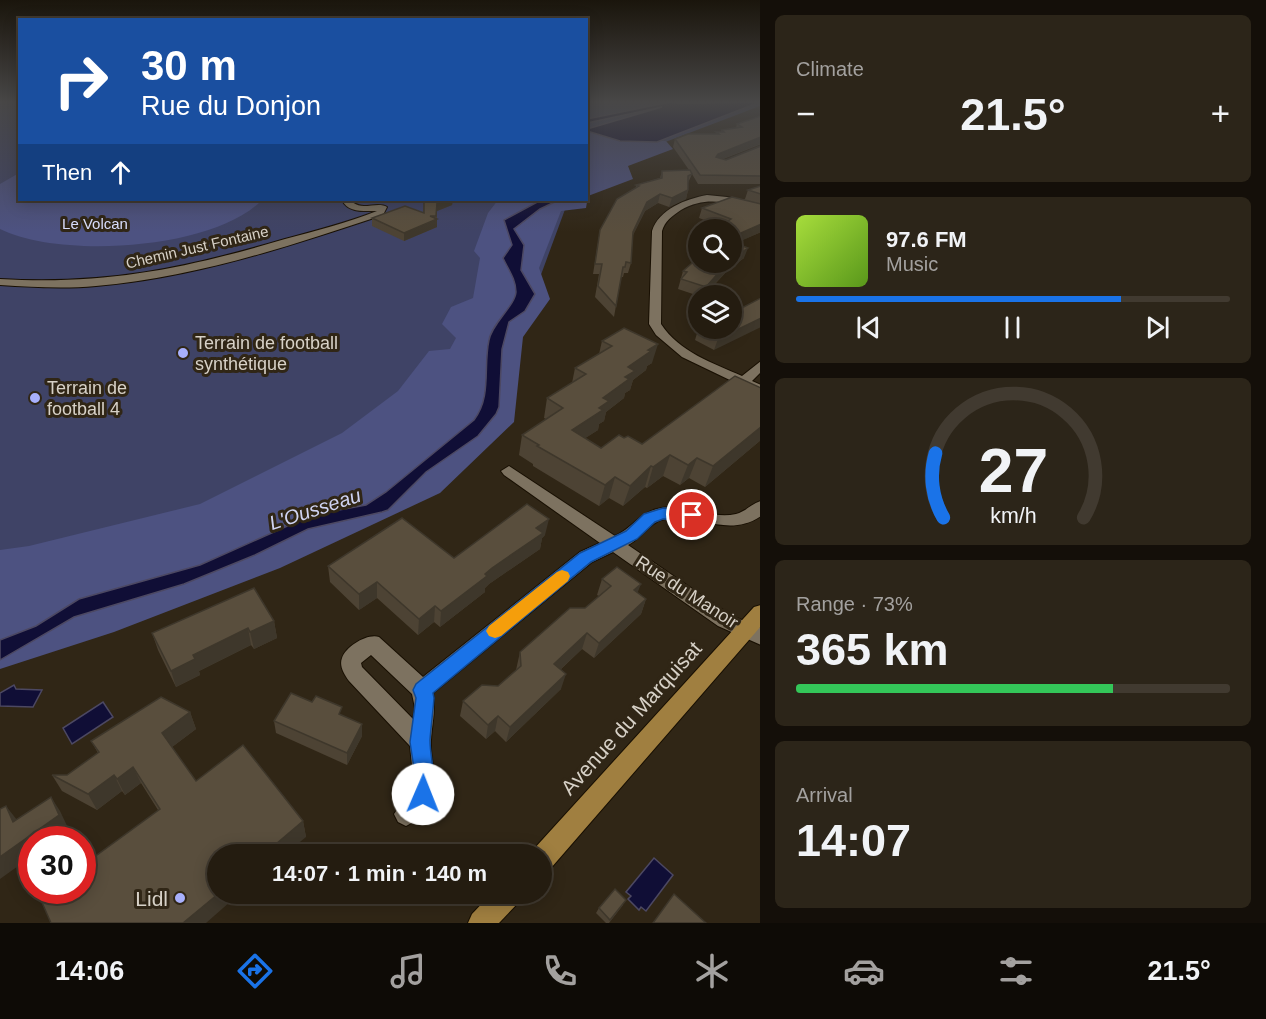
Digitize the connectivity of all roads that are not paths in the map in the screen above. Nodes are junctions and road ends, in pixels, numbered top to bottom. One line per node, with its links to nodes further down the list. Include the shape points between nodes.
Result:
1 (346, 201): 2 (street, via 366,209); 4 (street, via 342,216)
2 (387, 203): 4 (street, Chemin Just Fontaine, via 380,213)
3 (760, 208): 7 (street, via 696,198 663,219 657,231 658,330 677,348)
4 (326, 229): 5 (street, Chemin Just Fontaine, via 149,276 76,284)
5 (0, 282)
6 (760, 365): 7 (street)
7 (744, 381): 8 (street)
8 (760, 391)
9 (509, 471): 11 (street)
10 (760, 507): 11 (street, Rue du Manoir, via 749,518 722,522 663,514 650,518 632,535)
11 (614, 544): 13 (street, Rue du Manoir, via 716,615); 14 (street, via 586,557)
12 (760, 612): 13 (main road, Avenue du Marquisat)
13 (753, 633): 17 (main road, Avenue du Marquisat)
14 (422, 690): 15 (street, via 425,708); 15 (street, via 372,643 351,660 356,675)
15 (420, 742): 16 (street, via 425,785 423,794)
16 (406, 814)
17 (552, 848)
18 (499, 904): 19 (main road)
19 (481, 923)

